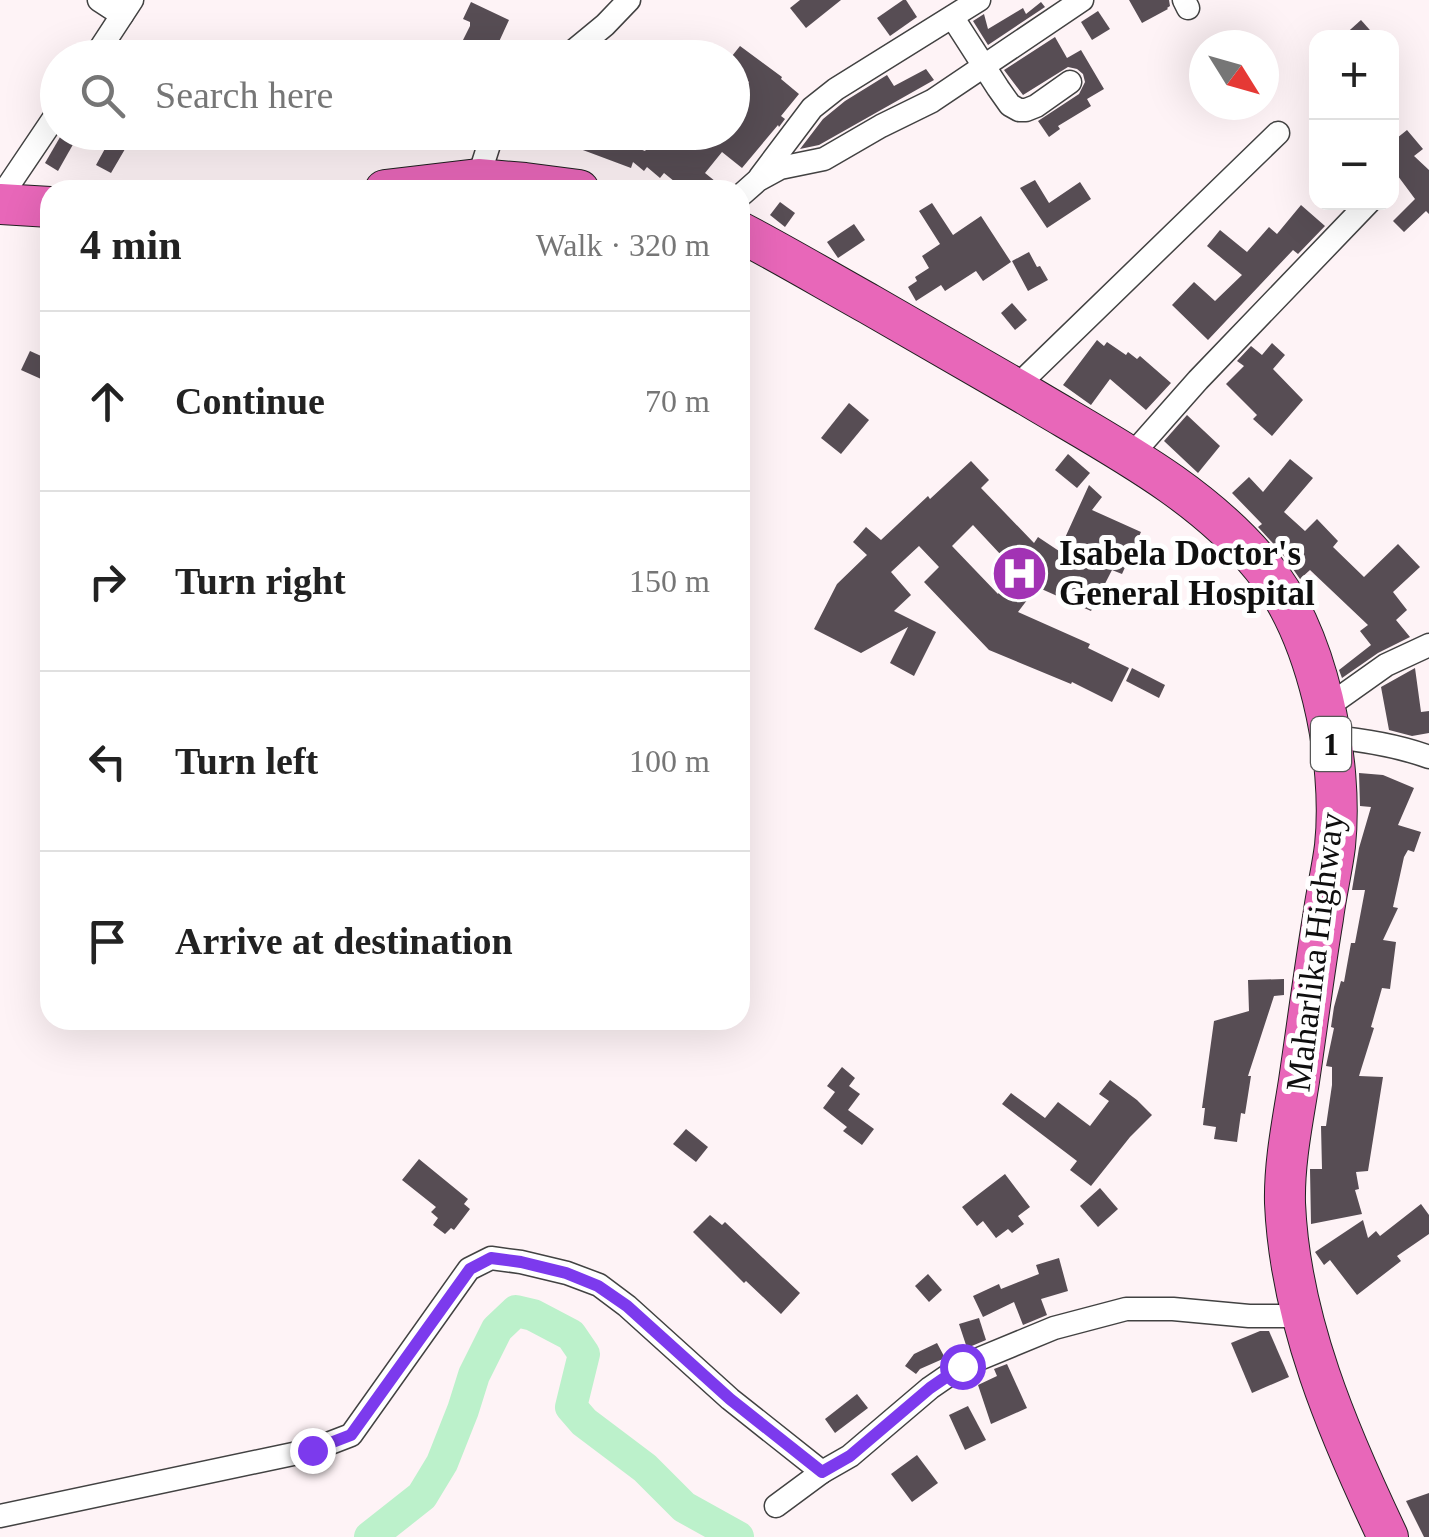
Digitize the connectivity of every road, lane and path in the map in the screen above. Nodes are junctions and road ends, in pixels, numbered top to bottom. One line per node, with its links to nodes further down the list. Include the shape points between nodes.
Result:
1 (99, 0): 5 (street)
2 (629, 0): 8 (street)
3 (980, 0): 6 (street)
4 (1082, 0): 9 (street)
5 (127, 7): 7 (street)
6 (954, 18): 9 (street); 15 (street, via 812,108)
7 (106, 40)
8 (586, 40)
9 (985, 64): 10 (street, via 1018,110 1036,106); 16 (street, via 932,102)
10 (1070, 82)
11 (1278, 132): 21 (street)
12 (40, 140): 17 (street)
13 (487, 150): 14 (street)
14 (478, 180)
15 (750, 187)
16 (750, 187)
17 (0, 201): 18 (highway)
18 (40, 206)
19 (1361, 210): 22 (street)
20 (750, 238): 21 (highway, Maharlika Highway / 1)
21 (1015, 388): 22 (highway, Maharlika Highway / 1)
22 (1129, 458): 24 (highway, Maharlika Highway / 1, via 1182,490 1265,569 1298,624)
23 (1429, 645): 24 (street, via 1386,666)
24 (1327, 723): 25 (street); 26 (highway, Maharlika Highway / 1, via 1335,844 1285,1198)
25 (1429, 756)
26 (1301, 1316): 27 (street, via 1126,1309 1054,1328 962,1366); 30 (highway, Maharlika Highway / 1)
27 (822, 1472): 28 (street); 29 (street, via 598,1286 491,1258 470,1269 351,1435 312,1450)
28 (776, 1506)
29 (0, 1516)
30 (1388, 1537)

